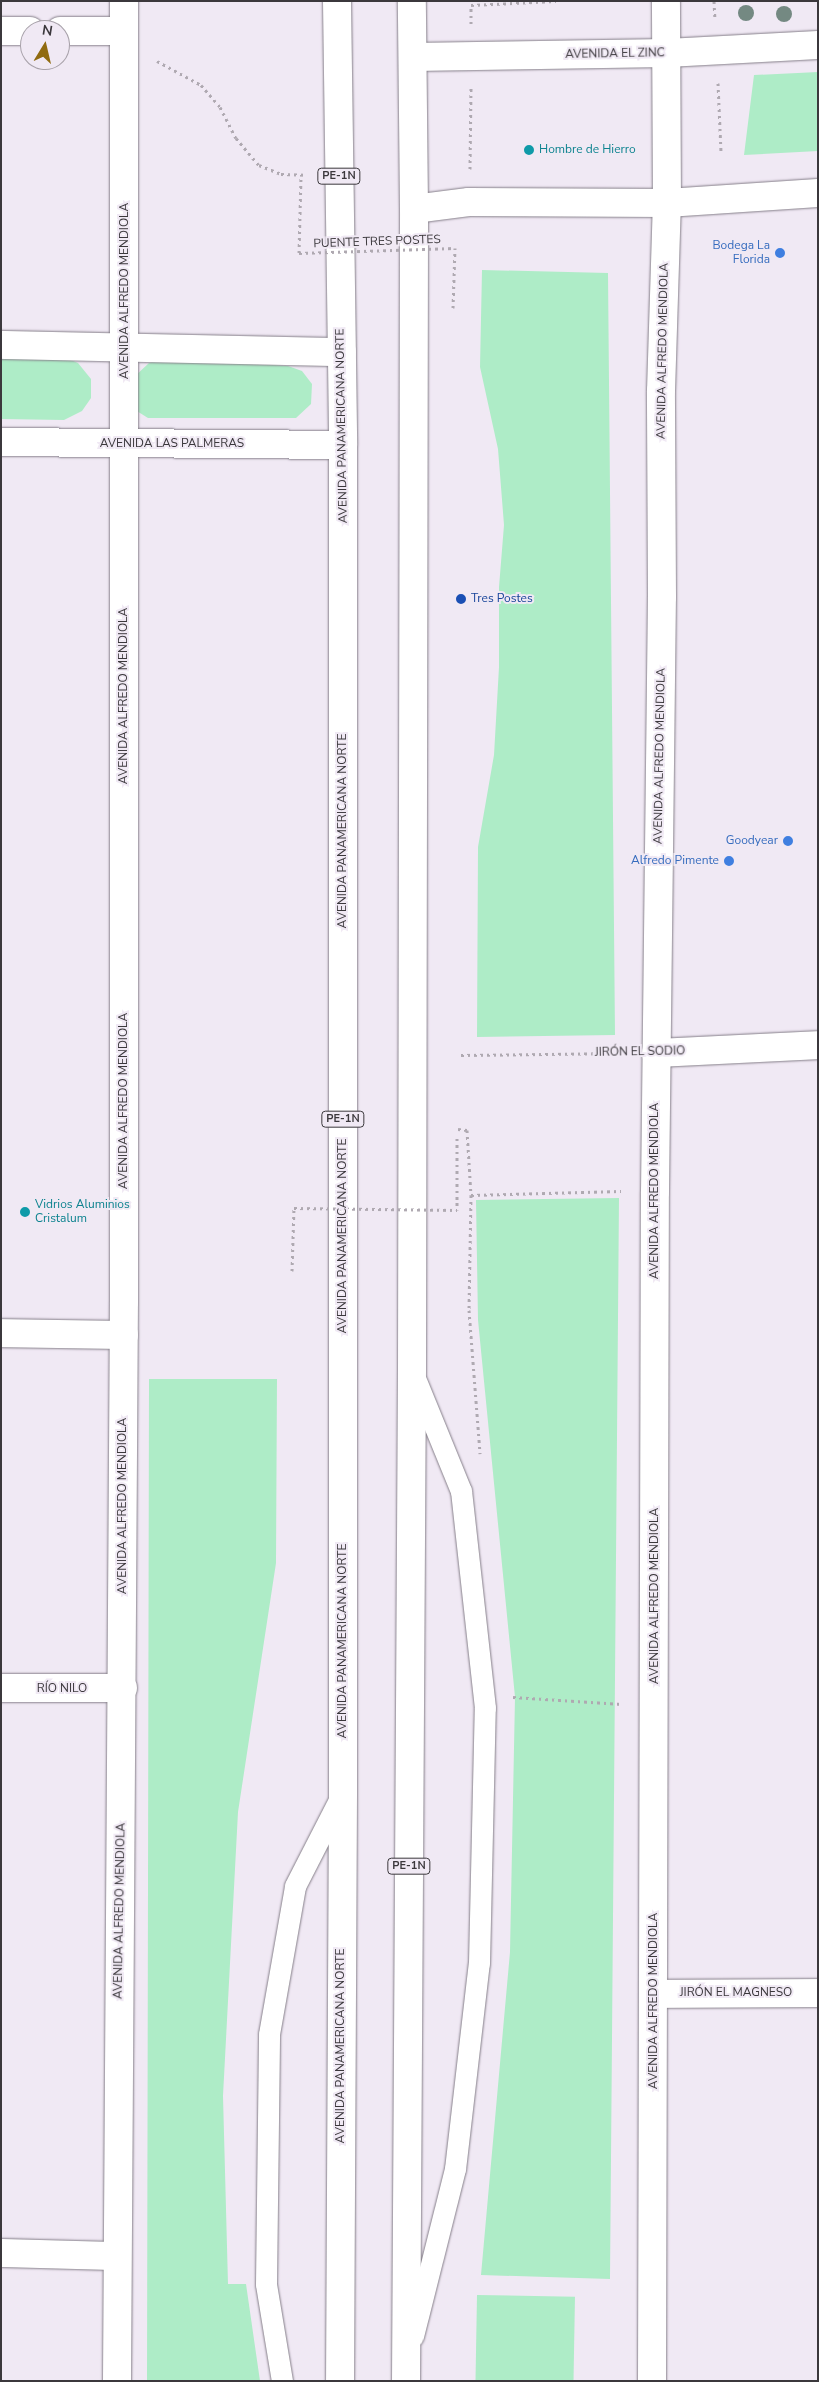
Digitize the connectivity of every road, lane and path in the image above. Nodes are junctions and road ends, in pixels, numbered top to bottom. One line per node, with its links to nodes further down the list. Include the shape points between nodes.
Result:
1 (124, 1): 12 (main road, AVENIDA ALFREDO MENDIOLA)
2 (337, 1): 29 (main road, AVENIDA PANAMERICANA NORTE / PE-1N)
3 (412, 1): 15 (main road, PE-1N)
4 (556, 1): 8 (path, via 471,5)
5 (666, 1): 14 (main road, AVENIDA ALFREDO MENDIOLA)
6 (714, 1): 7 (path)
7 (715, 22)
8 (471, 25)
9 (1, 31): 10 (main road)
10 (20, 31)
11 (70, 31): 12 (main road)
12 (124, 31): 28 (main road, AVENIDA ALFREDO MENDIOLA)
13 (818, 45): 14 (main road, AVENIDA EL ZINC)
14 (667, 53): 15 (main road, AVENIDA EL ZINC); 24 (main road, AVENIDA ALFREDO MENDIOLA)
15 (413, 57): 25 (main road, PE-1N)
16 (155, 59): 22 (path, via 201,85 220,107 236,138 259,166 281,174)
17 (718, 78): 19 (path)
18 (471, 86): 20 (path)
19 (721, 152)
20 (470, 172)
21 (309, 175): 22 (path)
22 (301, 176): 26 (path, PUENTE TRES POSTES, bridge, via 299,253 454,248)
23 (818, 193): 24 (main road)
24 (667, 202): 25 (main road, via 469,202); 34 (main road, AVENIDA ALFREDO MENDIOLA, via 661,391 662,597)
25 (414, 209): 43 (main road, PE-1N)
26 (453, 308)
27 (1, 345): 28 (main road)
28 (125, 349): 29 (main road); 31 (main road, AVENIDA ALFREDO MENDIOLA)
29 (342, 352): 32 (main road, AVENIDA PANAMERICANA NORTE / PE-1N)
30 (1, 442): 31 (main road, AVENIDA LAS PALMERAS)
31 (124, 444): 32 (main road, AVENIDA LAS PALMERAS); 42 (main road, AVENIDA ALFREDO MENDIOLA)
32 (343, 445): 49 (main road, AVENIDA PANAMERICANA NORTE / PE-1N)
33 (818, 1045): 34 (main road, JIRÓN EL SODIO)
34 (656, 1053): 35 (path, JIRÓN EL SODIO); 48 (main road, AVENIDA ALFREDO MENDIOLA)
35 (461, 1055)
36 (458, 1129): 39 (path, via 467,1130)
37 (457, 1138): 40 (path, bridge, via 457,1210 294,1208)
38 (621, 1191): 39 (path)
39 (471, 1195): 44 (path, via 469,1310)
40 (292, 1271)
41 (1, 1333): 42 (main road)
42 (124, 1335): 46 (main road, AVENIDA ALFREDO MENDIOLA)
43 (412, 1370): 54 (main road, PE-1N); 54 (lane, via 461,1491 485,1708 479,1963 455,2169)
44 (480, 1455)
45 (1, 1688): 46 (main road, RÍO NILO)
46 (122, 1688): 53 (main road, AVENIDA ALFREDO MENDIOLA)
47 (503, 1696): 48 (path)
48 (655, 1706): 51 (main road, AVENIDA ALFREDO MENDIOLA)
49 (343, 1794): 56 (lane, via 295,1886 270,2034 266,2284); 57 (main road, AVENIDA PANAMERICANA NORTE / PE-1N)
50 (818, 1993): 51 (main road, JIRÓN EL MAGNESO)
51 (654, 1994): 58 (main road, AVENIDA ALFREDO MENDIOLA)
52 (1, 2253): 53 (main road)
53 (117, 2256): 55 (main road, AVENIDA ALFREDO MENDIOLA)
54 (406, 2372)
55 (117, 2381)
56 (282, 2381)
57 (340, 2381)
58 (652, 2381)

